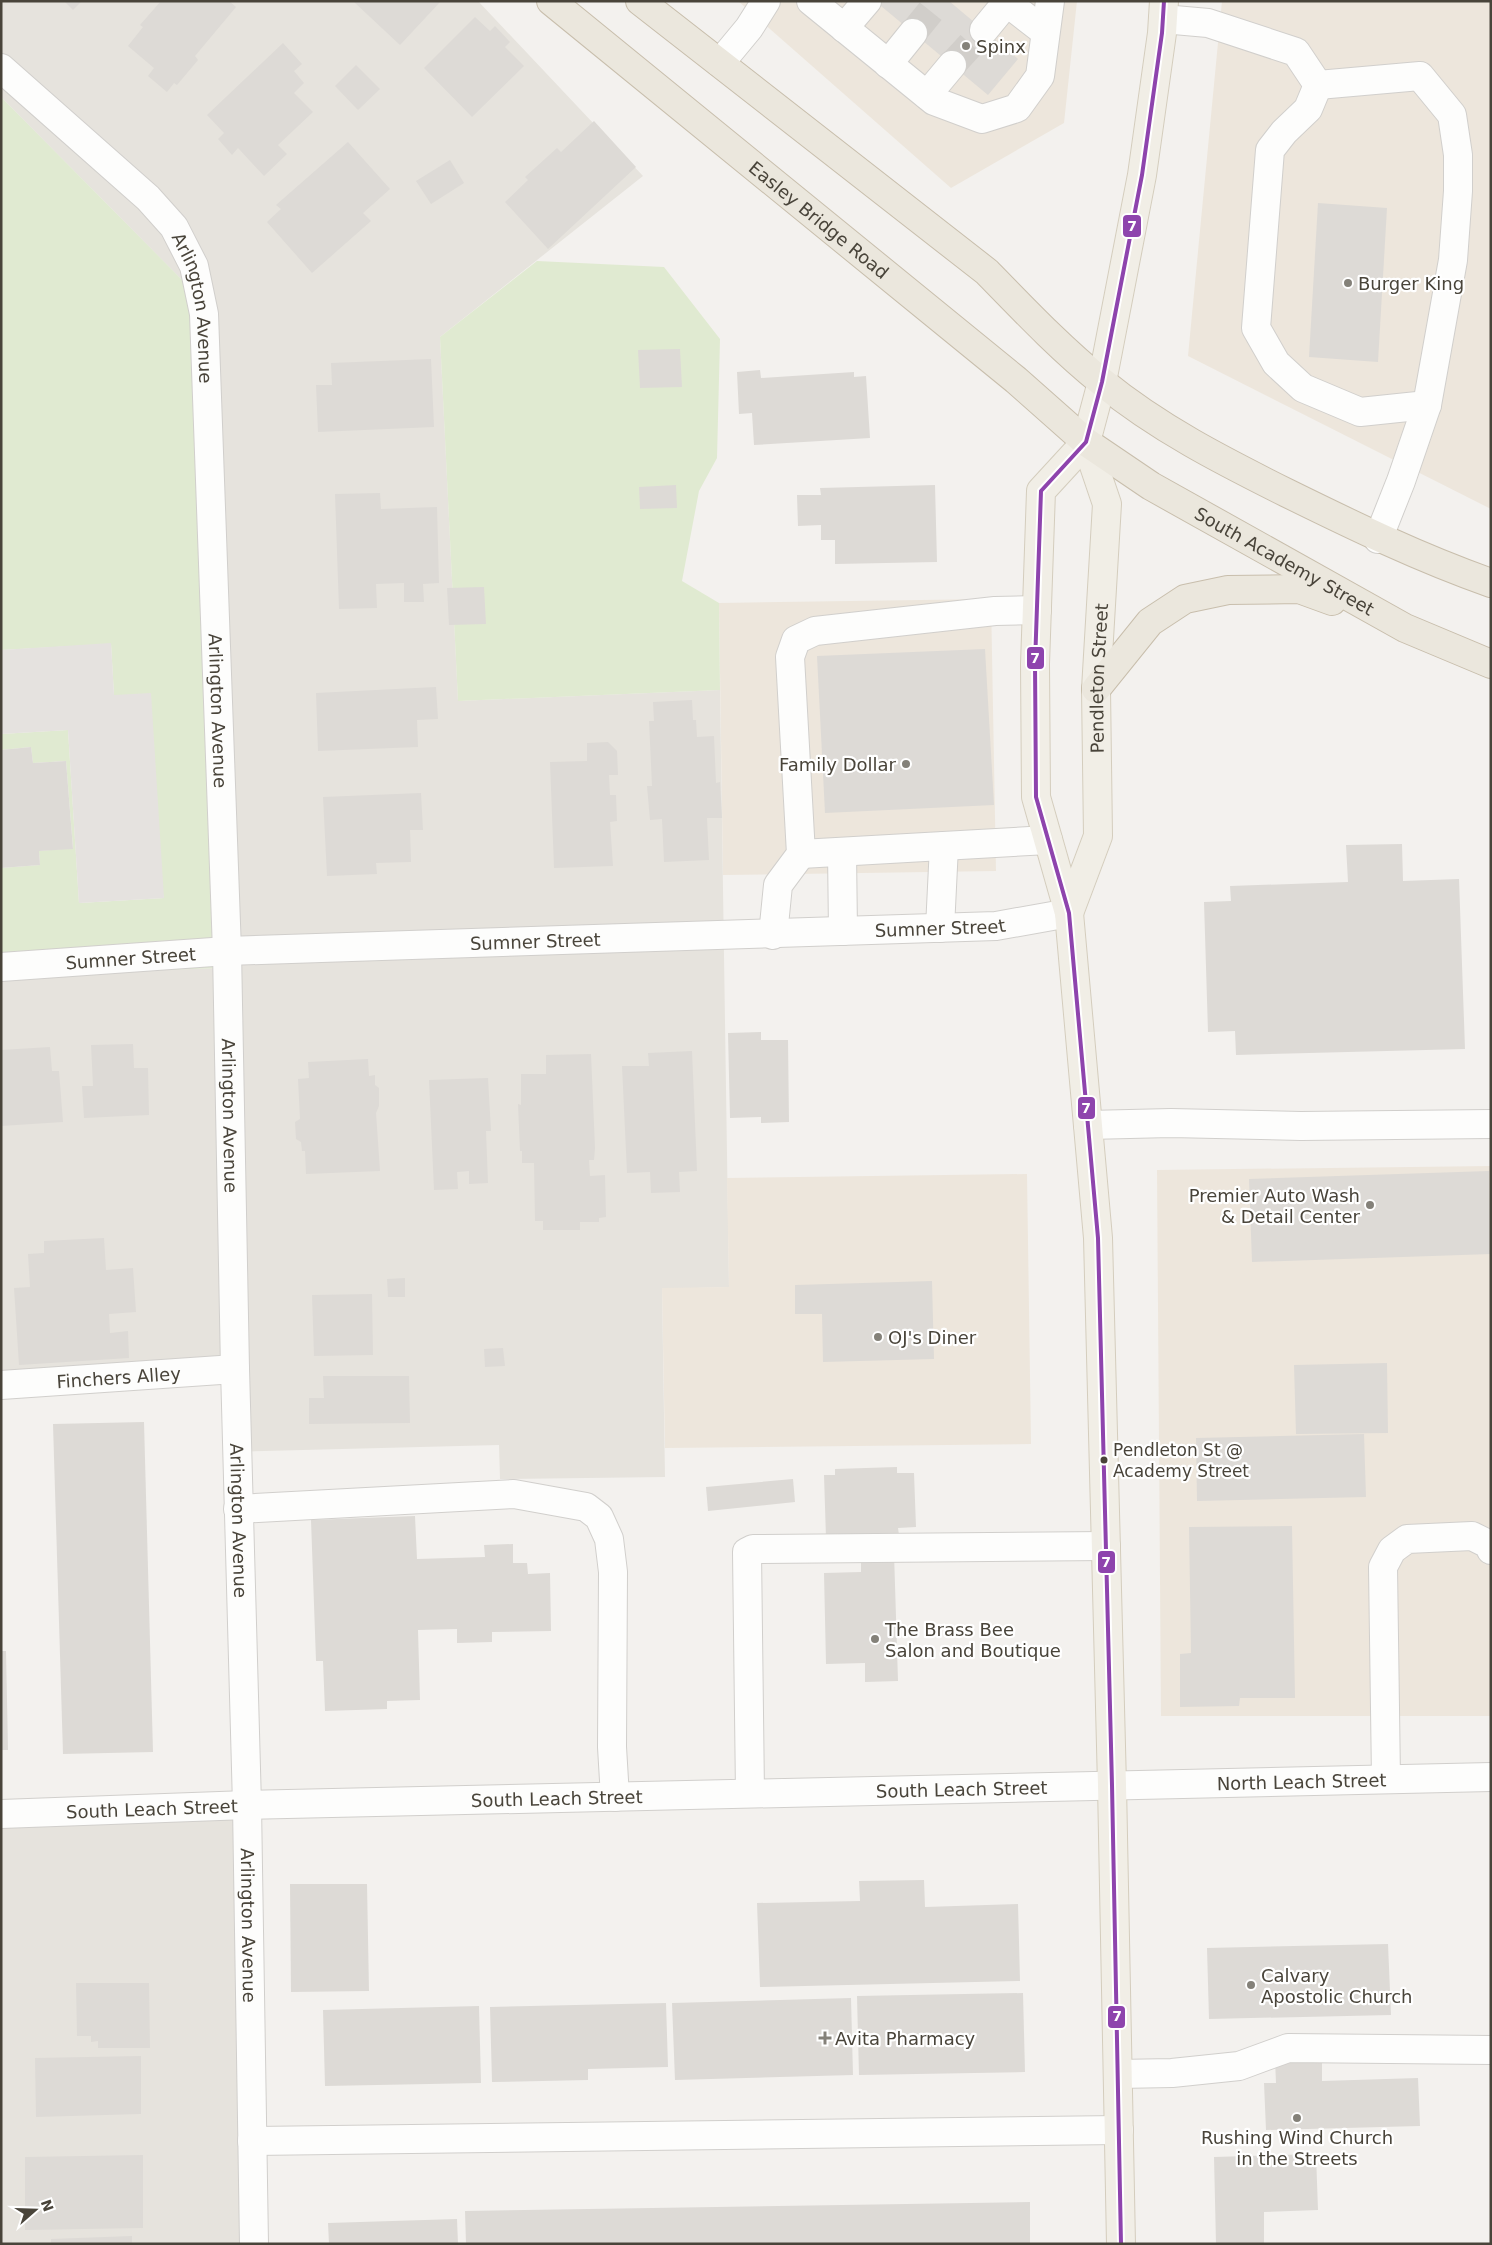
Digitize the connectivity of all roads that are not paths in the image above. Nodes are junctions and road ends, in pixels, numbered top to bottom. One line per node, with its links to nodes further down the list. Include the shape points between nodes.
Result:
1 (551, 1): 21 (highway, Easley Bridge Road, via 1016,380)
2 (640, 1): 13 (highway)
3 (766, 1): 13 (street)
4 (811, 1): 9 (street)
5 (867, 1): 9 (street)
6 (1050, 1): 11 (street)
7 (1006, 2): 10 (street); 11 (street)
8 (1163, 10): 17 (street, via 1296,52); 19 (main road, Pendleton Street, via 1142,175)
9 (844, 28): 14 (street)
10 (984, 30)
11 (1046, 32): 18 (street, via 1040,76 1017,108 982,119 934,101)
12 (913, 33): 14 (street)
13 (720, 63): 19 (highway, via 987,272)
14 (888, 64): 18 (street)
15 (952, 65): 18 (street)
16 (1, 68): 36 (street, Arlington Avenue, via 148,198 174,227 194,266 204,314)
17 (1318, 85): 20 (street, via 1420,76 1452,115 1458,154 1454,240); 20 (street, via 1308,109 1270,150 1256,328 1276,363 1303,388 1360,412)
18 (927, 95)
19 (1102, 382): 21 (main road, Pendleton Street); 22 (highway, via 1161,424 1228,464)
20 (1428, 405): 22 (street)
21 (1086, 442): 24 (main road, Pendleton Street, via 1041,491); 25 (highway, South Academy Street, via 1151,486); 27 (main road, Pendleton Street, via 1106,504)
22 (1378, 539): 23 (highway)
23 (1491, 584)
24 (1037, 610): 28 (main road, Pendleton Street, via 1036,797); 31 (street, via 995,611 815,630 796,640 790,657)
25 (1405, 628): 26 (highway, South Academy Street); 27 (highway, via 1299,589 1228,590 1185,599 1150,622)
26 (1491, 664)
27 (1096, 689): 32 (main road, Pendleton Street, via 1098,836)
28 (1048, 840): 29 (street); 32 (main road, Pendleton Street)
29 (944, 846): 30 (street); 33 (street)
30 (842, 852): 31 (street); 34 (street)
31 (801, 854): 35 (street, via 778,885)
32 (1069, 913): 33 (street, Sumner Street, via 996,926); 39 (main road, Pendleton Street)
33 (940, 928): 34 (street, Sumner Street)
34 (843, 931): 35 (street, Sumner Street)
35 (773, 934): 36 (street, Sumner Street)
36 (227, 951): 37 (street, Sumner Street); 40 (street, Arlington Avenue)
37 (1, 967)
38 (1491, 1124): 39 (street, via 1301,1126 1171,1122)
39 (1088, 1125): 43 (main road, Pendleton Street, via 1098,1238)
40 (234, 1369): 41 (street, Finchers Alley); 42 (street, Arlington Avenue)
41 (1, 1385)
42 (238, 1509): 49 (street, via 514,1494 586,1507 599,1517 610,1540); 50 (street, Arlington Avenue)
43 (1106, 1546): 47 (main road, Pendleton Street); 48 (street, via 753,1549 747,1552)
44 (1491, 1550): 46 (street, via 1490,1545 1472,1536 1408,1539 1392,1550 1383,1566)
45 (1491, 1777): 46 (street, North Leach Street)
46 (1386, 1779): 47 (street, North Leach Street)
47 (1112, 1785): 48 (street, South Leach Street); 53 (main road, Pendleton Street)
48 (750, 1793): 49 (street, South Leach Street)
49 (615, 1796): 50 (street, South Leach Street)
50 (247, 1805): 51 (street, South Leach Street); 55 (street, Arlington Avenue)
51 (1, 1814)
52 (1491, 2050): 53 (street, via 1288,2048 1239,2066 1172,2073)
53 (1118, 2074): 54 (main road, Pendleton Street)
54 (1119, 2130): 55 (street); 57 (main road, Pendleton Street)
55 (252, 2141): 56 (street, Arlington Avenue)
56 (254, 2244)
57 (1121, 2244)

